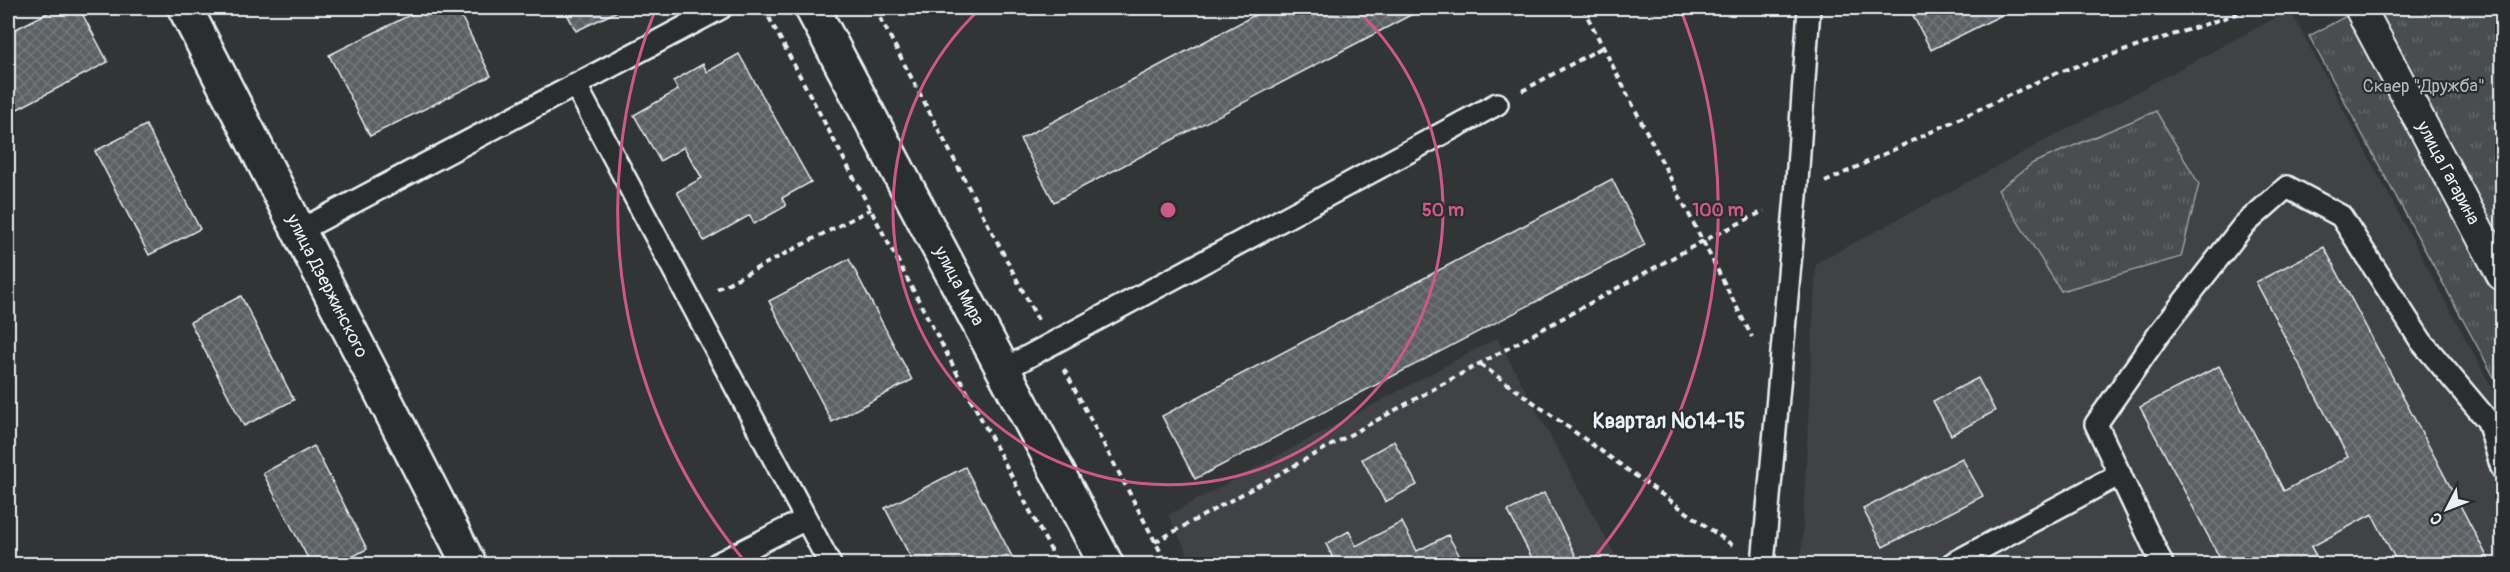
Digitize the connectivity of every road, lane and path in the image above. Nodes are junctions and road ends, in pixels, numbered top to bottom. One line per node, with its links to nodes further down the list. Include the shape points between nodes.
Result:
1 (185, 8): 15 (street, улица Дзержинского)
2 (721, 8): 11 (lane)
3 (764, 8): 14 (path)
4 (812, 8): 21 (street, улица Мира)
5 (874, 8): 19 (path)
6 (1583, 8): 10 (path)
7 (1809, 8): 13 (lane)
8 (2255, 8): 13 (path, via 2056,73)
9 (2360, 8): 17 (street, улица Гагарина)
10 (1603, 47): 12 (path); 16 (path)
11 (575, 84): 15 (lane); 18 (lane)
12 (1497, 104): 19 (lane)
13 (1796, 196): 16 (path); 22 (lane)
14 (871, 208): 18 (path); 31 (path)
15 (299, 231): 28 (street, улица Дзержинского)
16 (1703, 241): 20 (path); 22 (path)
17 (2502, 276)
18 (691, 302): 25 (lane)
19 (1052, 344): 21 (lane); 26 (path)
20 (1480, 364): 26 (path); 27 (path)
21 (1003, 370): 32 (street, улица Мира)
22 (1777, 386): 34 (lane)
23 (2502, 468): 24 (lane, via 2488,421 2421,341 2341,216 2287,187 2244,225 2096,424)
24 (2120, 474): 35 (lane); 36 (lane)
25 (806, 519): 29 (lane); 30 (lane)
26 (1155, 542): 33 (path)
27 (1740, 551)
28 (469, 564)
29 (717, 564)
30 (830, 564)
31 (1058, 564)
32 (1106, 564)
33 (1167, 564)
34 (1763, 564)
35 (1952, 564)
36 (2162, 564)

